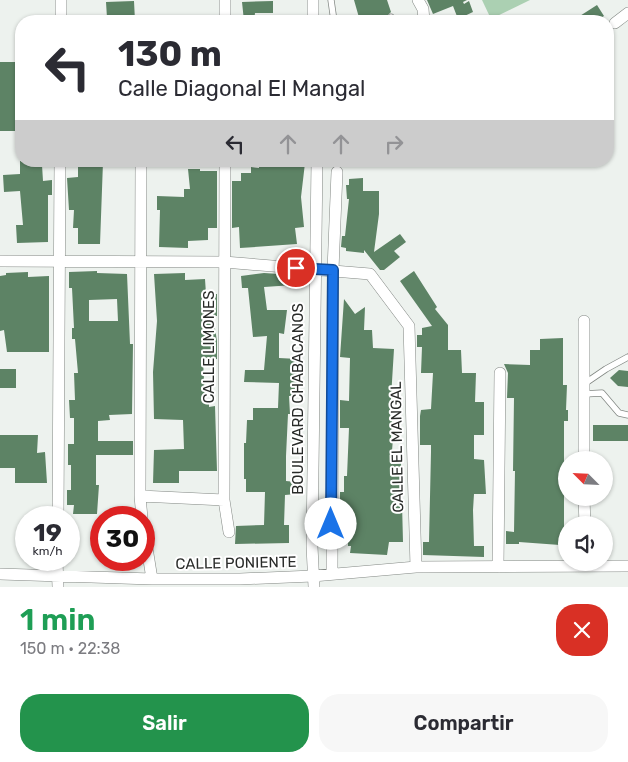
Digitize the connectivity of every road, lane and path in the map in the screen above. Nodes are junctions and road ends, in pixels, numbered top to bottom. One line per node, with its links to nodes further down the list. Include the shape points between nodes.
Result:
1 (61, 0): 7 (street)
2 (225, 0): 8 (street)
3 (313, 0): 9 (street)
4 (331, 0): 10 (lane)
5 (418, 0): 11 (street)
6 (628, 13): 12 (street)
7 (61, 15)
8 (225, 15)
9 (313, 15)
10 (333, 15)
11 (424, 15)
12 (615, 23)
13 (60, 167): 20 (street)
14 (142, 167): 19 (street)
15 (225, 167): 21 (street, CALLE LIMONES)
16 (317, 167): 22 (street, BOULEVARD CHABACANOS)
17 (337, 172): 23 (street)
18 (0, 261): 20 (street)
19 (142, 261): 20 (street); 21 (street); 30 (street)
20 (60, 262): 32 (street)
21 (224, 262): 22 (street); 31 (street, CALLE LIMONES)
22 (314, 269): 23 (street); 42 (street, BOULEVARD CHABACANOS)
23 (333, 270): 38 (street, CALLE EL MANGAL, via 370,274 409,326); 42 (street)
24 (584, 321): 27 (street)
25 (628, 357): 27 (lane, via 606,369)
26 (500, 373): 39 (street)
27 (584, 389): 28 (lane, via 602,393 618,413); 29 (street)
28 (628, 415)
29 (584, 451)
30 (140, 496): 31 (street); 33 (street)
31 (224, 500): 34 (street, CALLE LIMONES)
32 (58, 506)
33 (141, 506)
34 (230, 532)
35 (558, 566): 39 (street, CALLE PONIENTE)
36 (613, 566): 37 (street, CALLE PONIENTE)
37 (628, 566)
38 (416, 567): 39 (street, CALLE PONIENTE); 42 (street, CALLE PONIENTE)
39 (498, 567)
40 (151, 571): 43 (street)
41 (0, 574): 44 (street, CALLE PONIENTE)
42 (320, 578): 43 (street, CALLE PONIENTE)
43 (152, 579): 44 (street, CALLE PONIENTE)
44 (57, 582)

